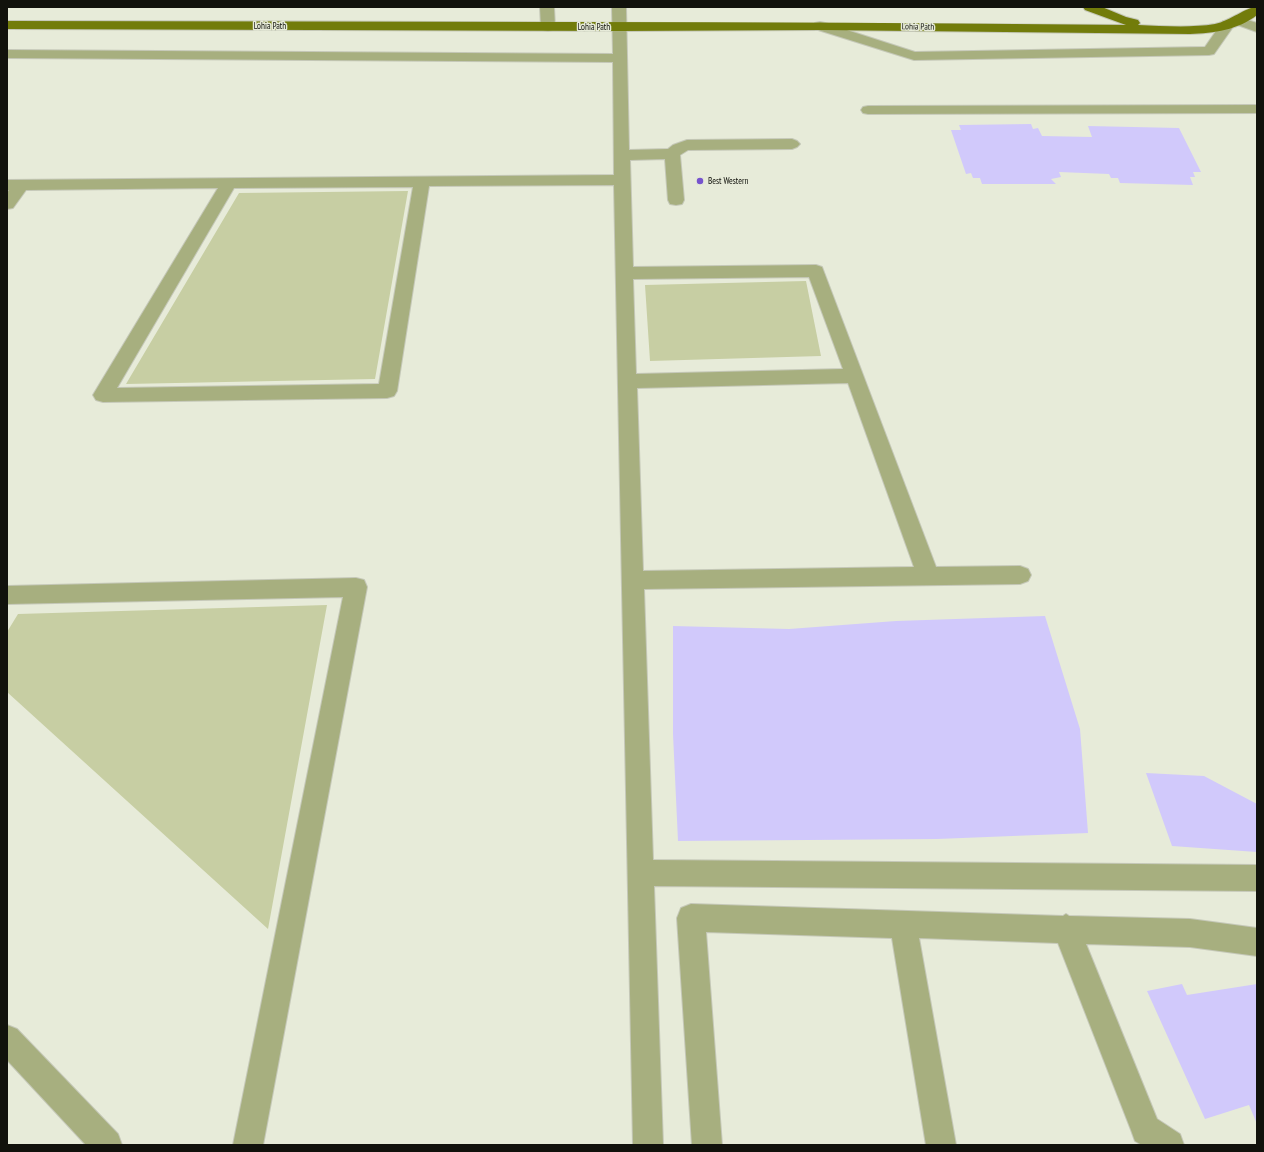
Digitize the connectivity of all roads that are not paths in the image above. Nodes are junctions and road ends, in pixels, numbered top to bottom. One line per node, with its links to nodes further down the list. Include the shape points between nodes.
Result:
1 (547, 7): 8 (street)
2 (1090, 7): 10 (main road, via 1121,20)
3 (1257, 8): 5 (main road)
4 (620, 17): 7 (main road, Lohia Path); 8 (main road, Lohia Path); 12 (street)
5 (1242, 20): 7 (street, via 1209,51 914,56); 9 (street); 10 (main road, via 1200,29)
6 (7, 25): 8 (main road, Lohia Path)
7 (820, 26): 10 (main road, Lohia Path)
8 (548, 27)
9 (1257, 28)
10 (1181, 30)
11 (7, 54): 12 (street)
12 (620, 58): 17 (street)
13 (1257, 109): 14 (street)
14 (868, 110)
15 (792, 144): 16 (street, via 687,145 678,148)
16 (672, 154): 17 (street); 22 (street)
17 (623, 155): 18 (street)
18 (622, 180): 19 (street); 24 (street)
19 (422, 182): 20 (street); 20 (street, via 387,391 103,395)
20 (229, 183): 21 (street)
21 (14, 185): 23 (street)
22 (676, 200)
23 (7, 204)
24 (625, 273): 25 (street, via 816,271); 26 (street)
25 (855, 376): 26 (street); 28 (street)
26 (628, 381): 29 (street)
27 (1020, 575): 28 (street)
28 (929, 577): 29 (street)
29 (633, 580): 31 (street)
30 (7, 595): 38 (street, via 356,587)
31 (641, 874): 32 (street); 39 (street)
32 (1257, 878)
33 (902, 924): 34 (street); 40 (street, via 691,918); 41 (street)
34 (1066, 928): 35 (street, via 1190,933); 42 (street, via 1146,1130)
35 (1257, 942)
36 (7, 1039): 37 (street)
37 (107, 1145)
38 (248, 1145)
39 (648, 1145)
40 (707, 1145)
41 (940, 1145)
42 (1169, 1145)

